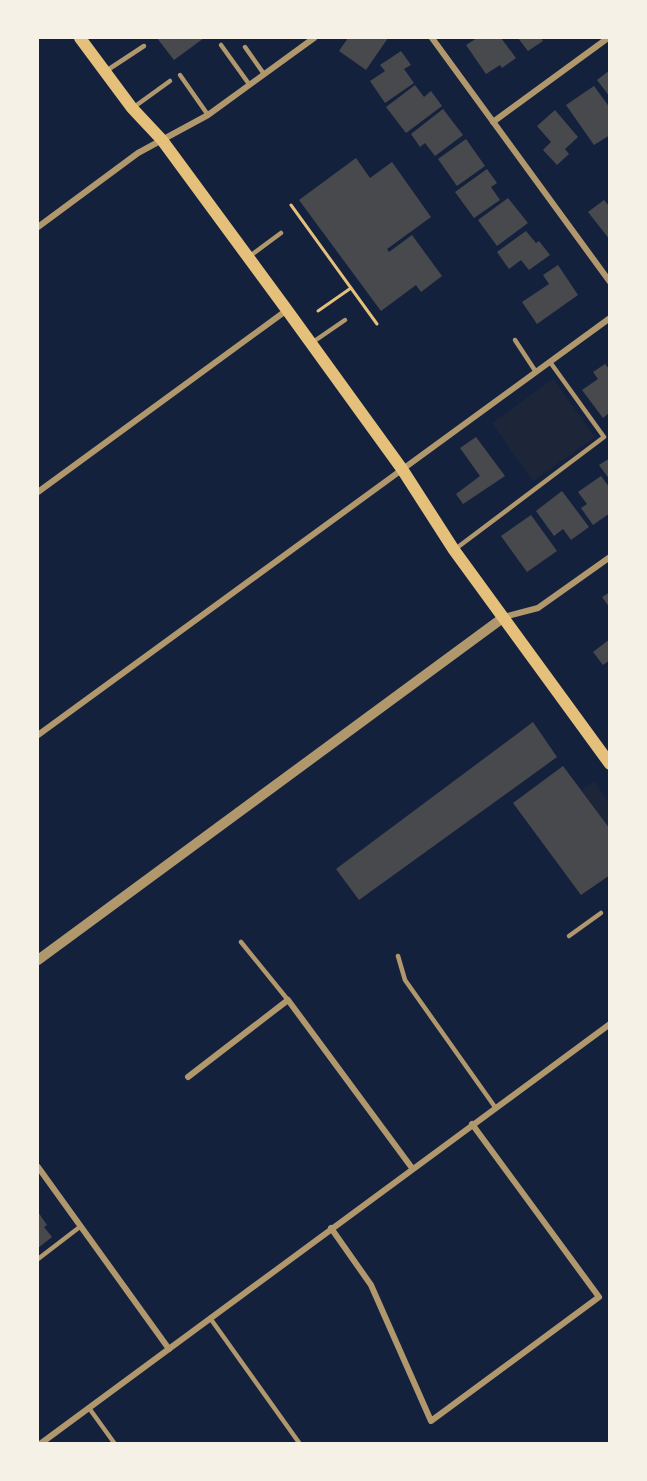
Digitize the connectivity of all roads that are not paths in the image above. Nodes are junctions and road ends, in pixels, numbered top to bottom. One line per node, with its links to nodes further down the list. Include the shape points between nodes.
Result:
1 (80, 38): 8 (main road)
2 (314, 38): 9 (street)
3 (432, 38): 15 (street)
4 (608, 38): 15 (street)
5 (221, 45): 12 (lane)
6 (144, 46): 8 (lane)
7 (245, 47): 9 (lane)
8 (105, 72): 13 (main road)
9 (264, 74): 12 (street)
10 (180, 75): 14 (lane)
11 (170, 81): 13 (lane)
12 (249, 84): 14 (street)
13 (132, 108): 16 (main road)
14 (208, 115): 16 (street)
15 (493, 122): 20 (street)
16 (162, 140): 17 (street, via 138,153); 19 (main road)
17 (38, 227)
18 (281, 233): 19 (lane)
19 (248, 257): 21 (main road)
20 (609, 282)
21 (287, 310): 25 (main road); 29 (street)
22 (609, 318): 26 (street)
23 (345, 320): 25 (lane)
24 (515, 340): 27 (lane)
25 (311, 344): 28 (main road)
26 (550, 362): 27 (street); 30 (lane, via 604,437)
27 (536, 372): 28 (street)
28 (402, 469): 30 (main road); 33 (street)
29 (38, 492)
30 (454, 550): 32 (main road)
31 (609, 557): 32 (street, via 538,608)
32 (504, 617): 34 (main road); 39 (street)
33 (38, 735)
34 (609, 764)
35 (601, 913): 36 (lane)
36 (568, 936)
37 (241, 942): 40 (lane)
38 (398, 956): 43 (lane, via 405,980)
39 (38, 960)
40 (288, 1000): 42 (street); 46 (street)
41 (609, 1024): 43 (street)
42 (188, 1077)
43 (495, 1107): 44 (street)
44 (472, 1124): 46 (street); 48 (street, via 599,1297 431,1421 371,1285)
45 (38, 1167): 47 (street)
46 (412, 1168): 48 (street)
47 (81, 1226): 49 (lane); 51 (street)
48 (331, 1228): 50 (street)
49 (38, 1258)
50 (210, 1318): 51 (street); 55 (lane)
51 (169, 1349): 52 (street)
52 (88, 1408): 53 (street); 54 (lane)
53 (40, 1443)
54 (115, 1443)
55 (300, 1443)

